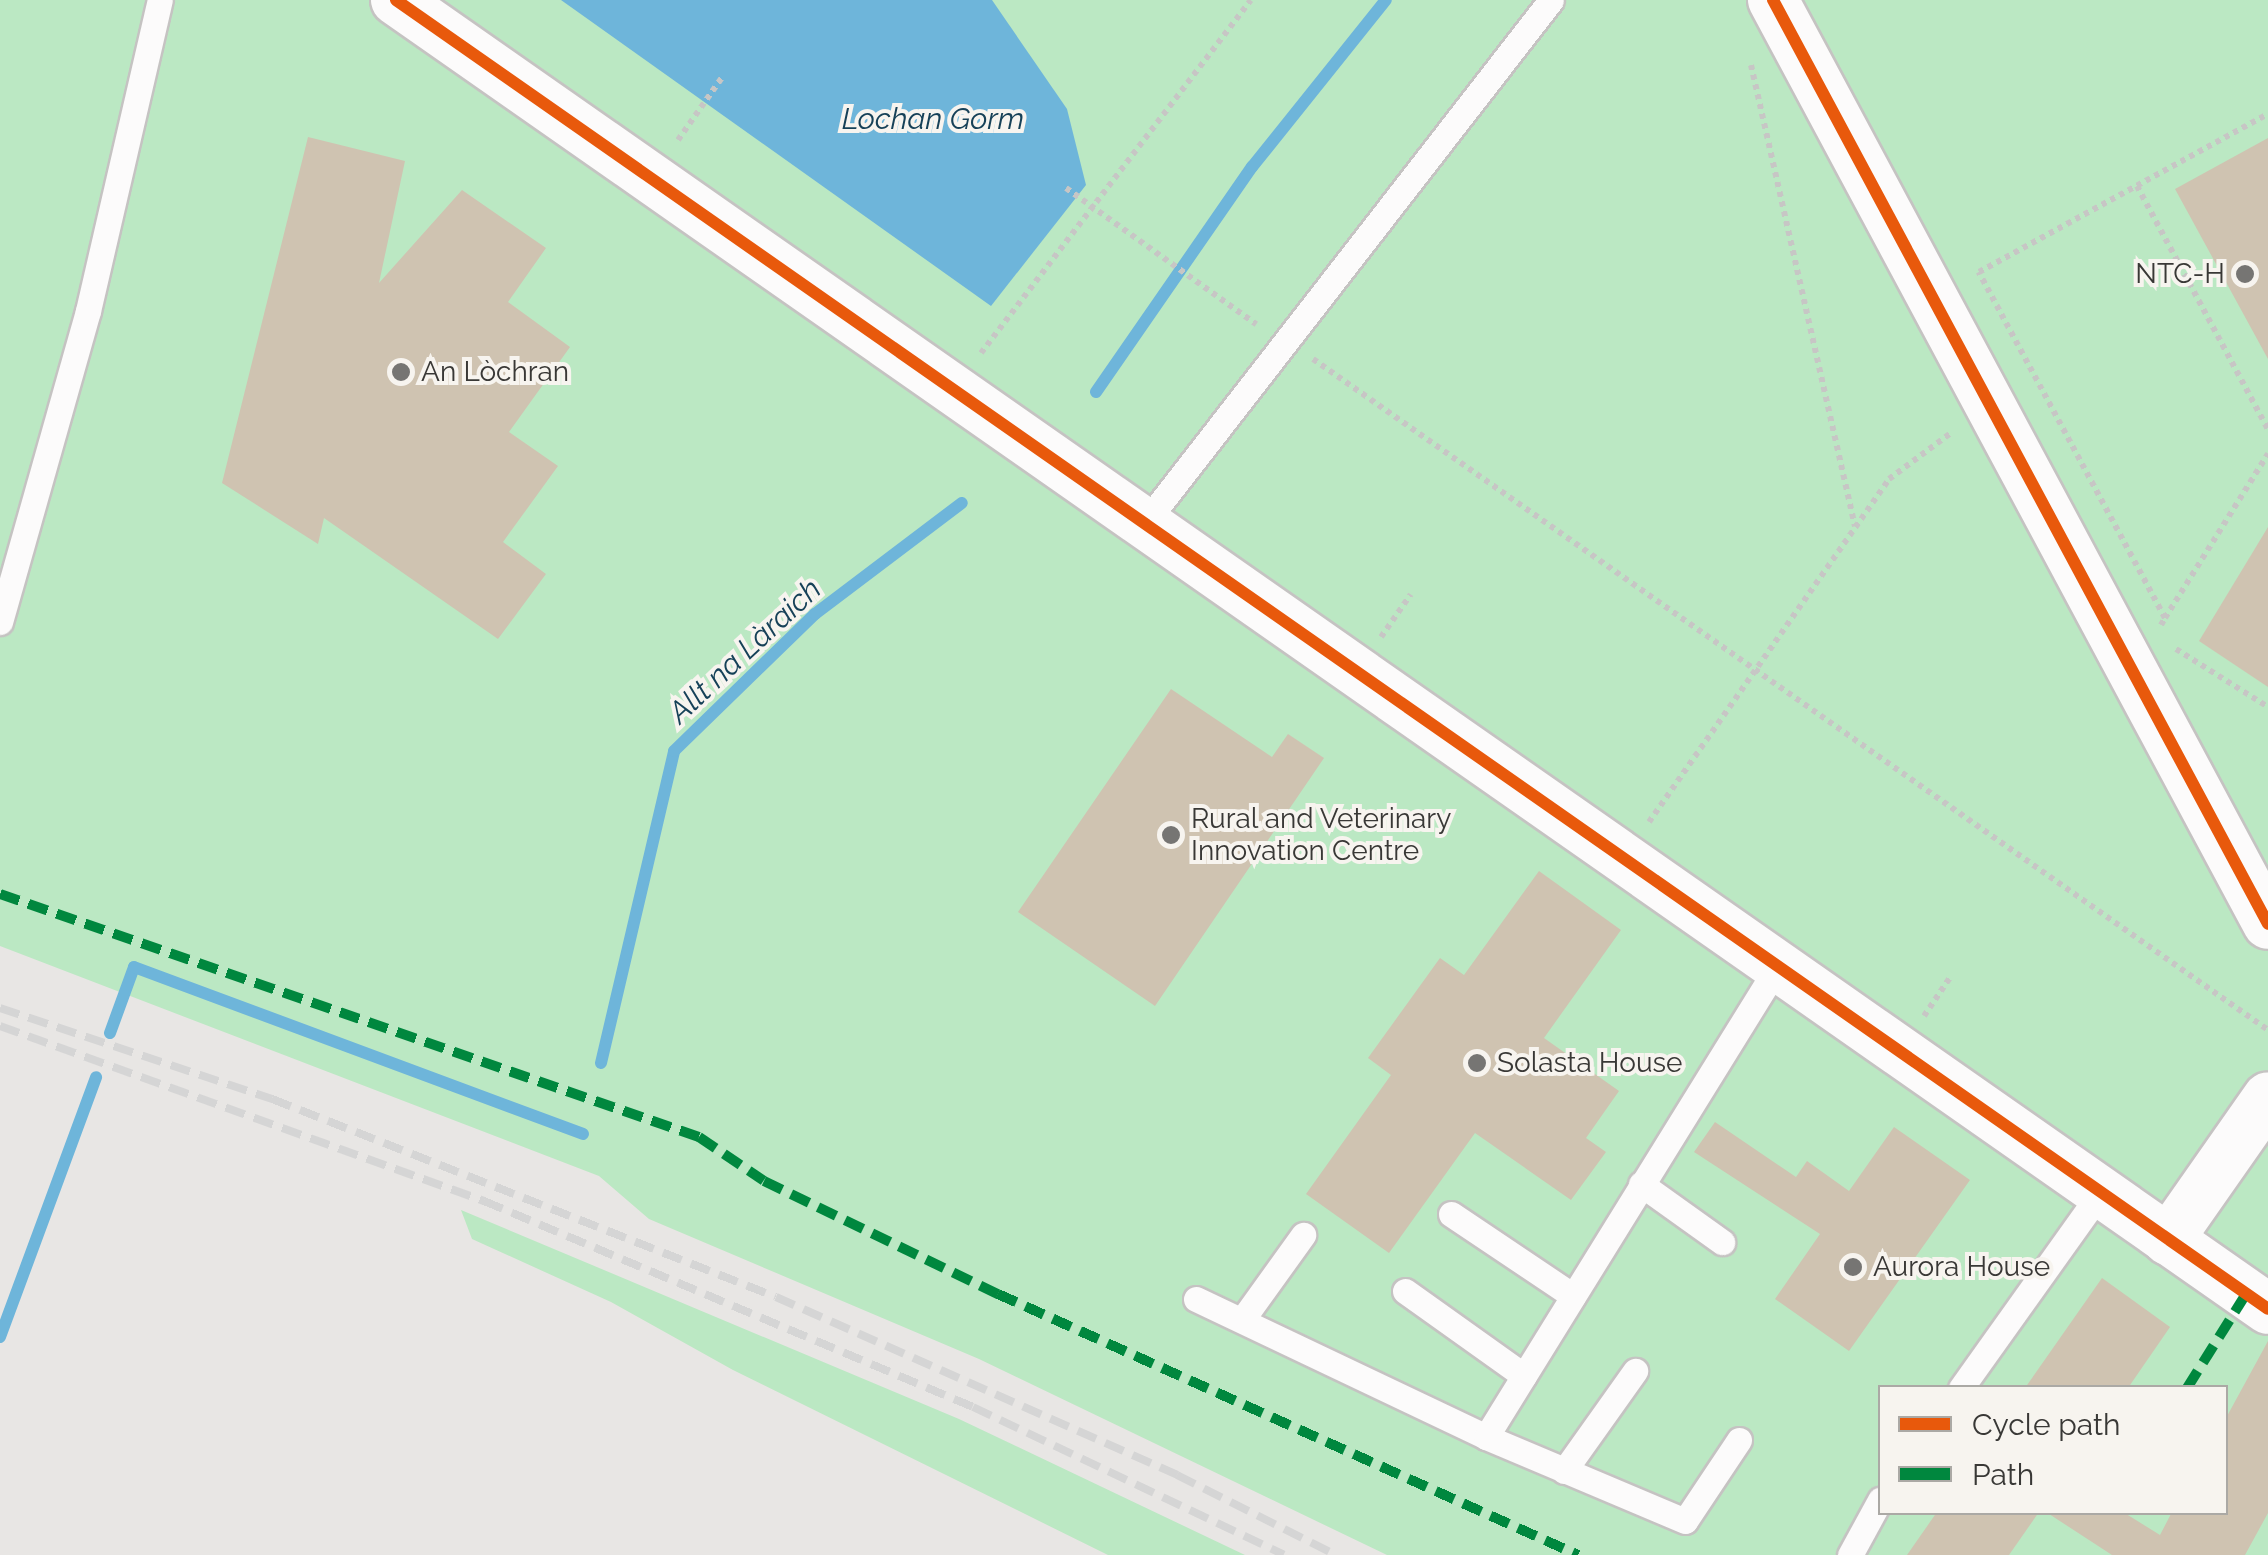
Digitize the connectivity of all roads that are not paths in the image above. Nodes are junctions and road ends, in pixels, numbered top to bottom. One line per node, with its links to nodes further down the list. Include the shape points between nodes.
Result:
1 (160, 0): 6 (lane, via 88,311)
2 (396, 0): 5 (street)
3 (1551, 0): 5 (lane)
4 (1773, 0): 7 (street)
5 (1144, 522): 8 (street)
6 (0, 622)
7 (2268, 924)
8 (1778, 964): 10 (lane); 11 (street)
9 (2268, 1097): 14 (street)
10 (1641, 1184): 15 (lane); 17 (lane)
11 (2101, 1192): 14 (street); 23 (lane)
12 (1451, 1214): 17 (lane)
13 (1304, 1234): 20 (lane)
14 (2168, 1240): 19 (street)
15 (1722, 1242)
16 (1405, 1291): 22 (lane)
17 (1573, 1296): 22 (lane)
18 (1196, 1299): 20 (lane)
19 (2268, 1309)
20 (1242, 1320): 24 (lane)
21 (1636, 1372): 26 (lane)
22 (1524, 1376): 24 (lane)
23 (1963, 1385)
24 (1486, 1438): 26 (lane)
25 (1739, 1440): 26 (lane, via 1685,1522)
26 (1564, 1472)
27 (1878, 1504): 28 (lane)
28 (1850, 1555)

